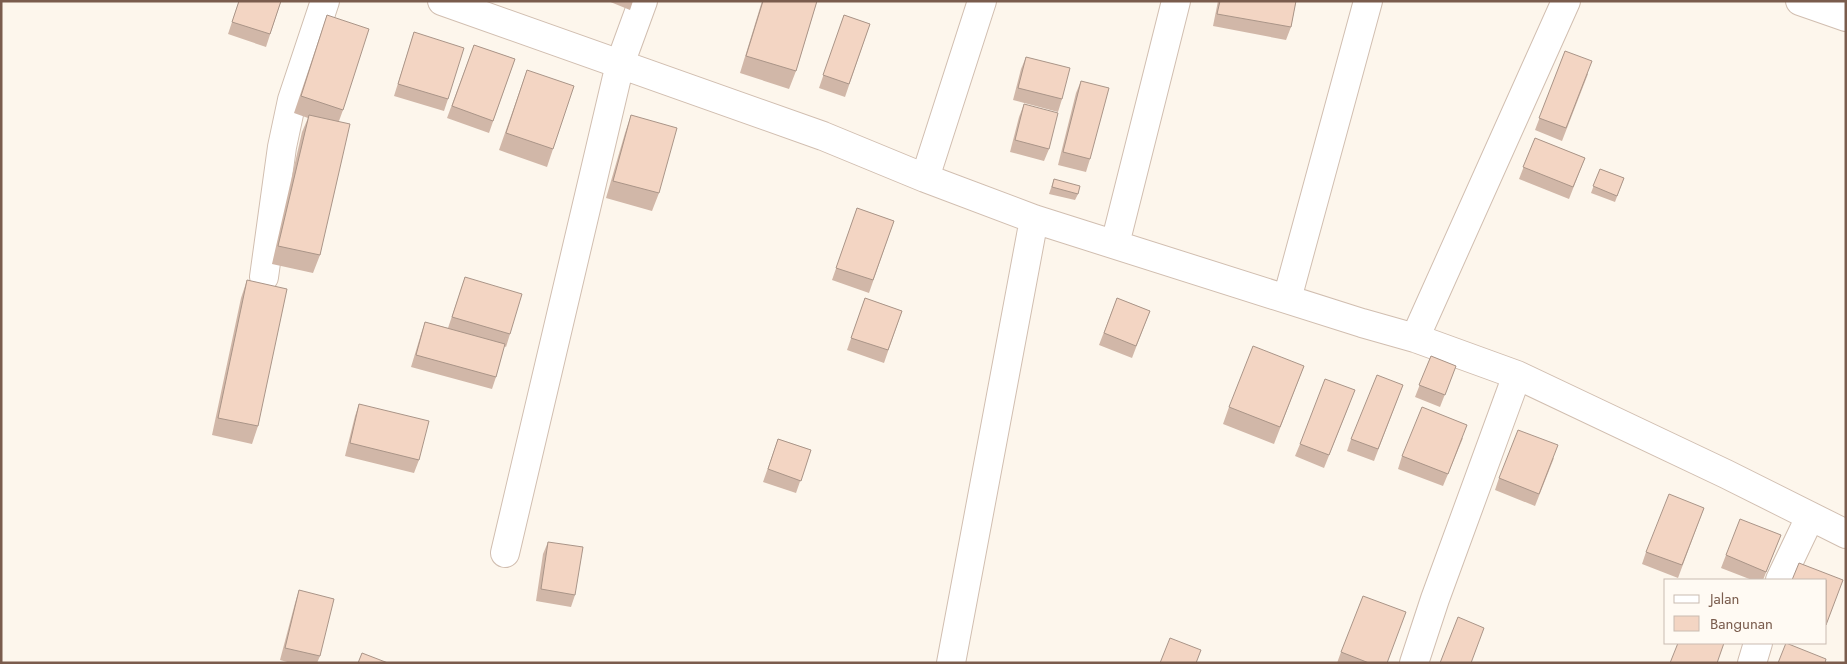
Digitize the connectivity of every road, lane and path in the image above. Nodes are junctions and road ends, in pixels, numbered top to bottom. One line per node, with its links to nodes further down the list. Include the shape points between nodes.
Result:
1 (325, 1): 14 (street, via 292,100 282,147)
2 (442, 1): 10 (street)
3 (643, 1): 10 (street)
4 (982, 1): 11 (street)
5 (1176, 1): 13 (street)
6 (1368, 1): 15 (street)
7 (1566, 1): 16 (street)
8 (1800, 1): 9 (street)
9 (1846, 17)
10 (620, 64): 11 (street, via 823,136); 20 (street)
11 (925, 178): 12 (street)
12 (1034, 219): 13 (street); 23 (street)
13 (1114, 244): 15 (street)
14 (264, 277)
15 (1287, 299): 16 (street)
16 (1415, 338): 17 (street)
17 (1517, 375): 18 (street); 24 (street)
18 (1810, 517): 19 (street); 21 (street)
19 (1846, 534)
20 (505, 553)
21 (1780, 579)
22 (1758, 644): 25 (street)
23 (951, 663)
24 (1414, 663)
25 (1752, 663)

